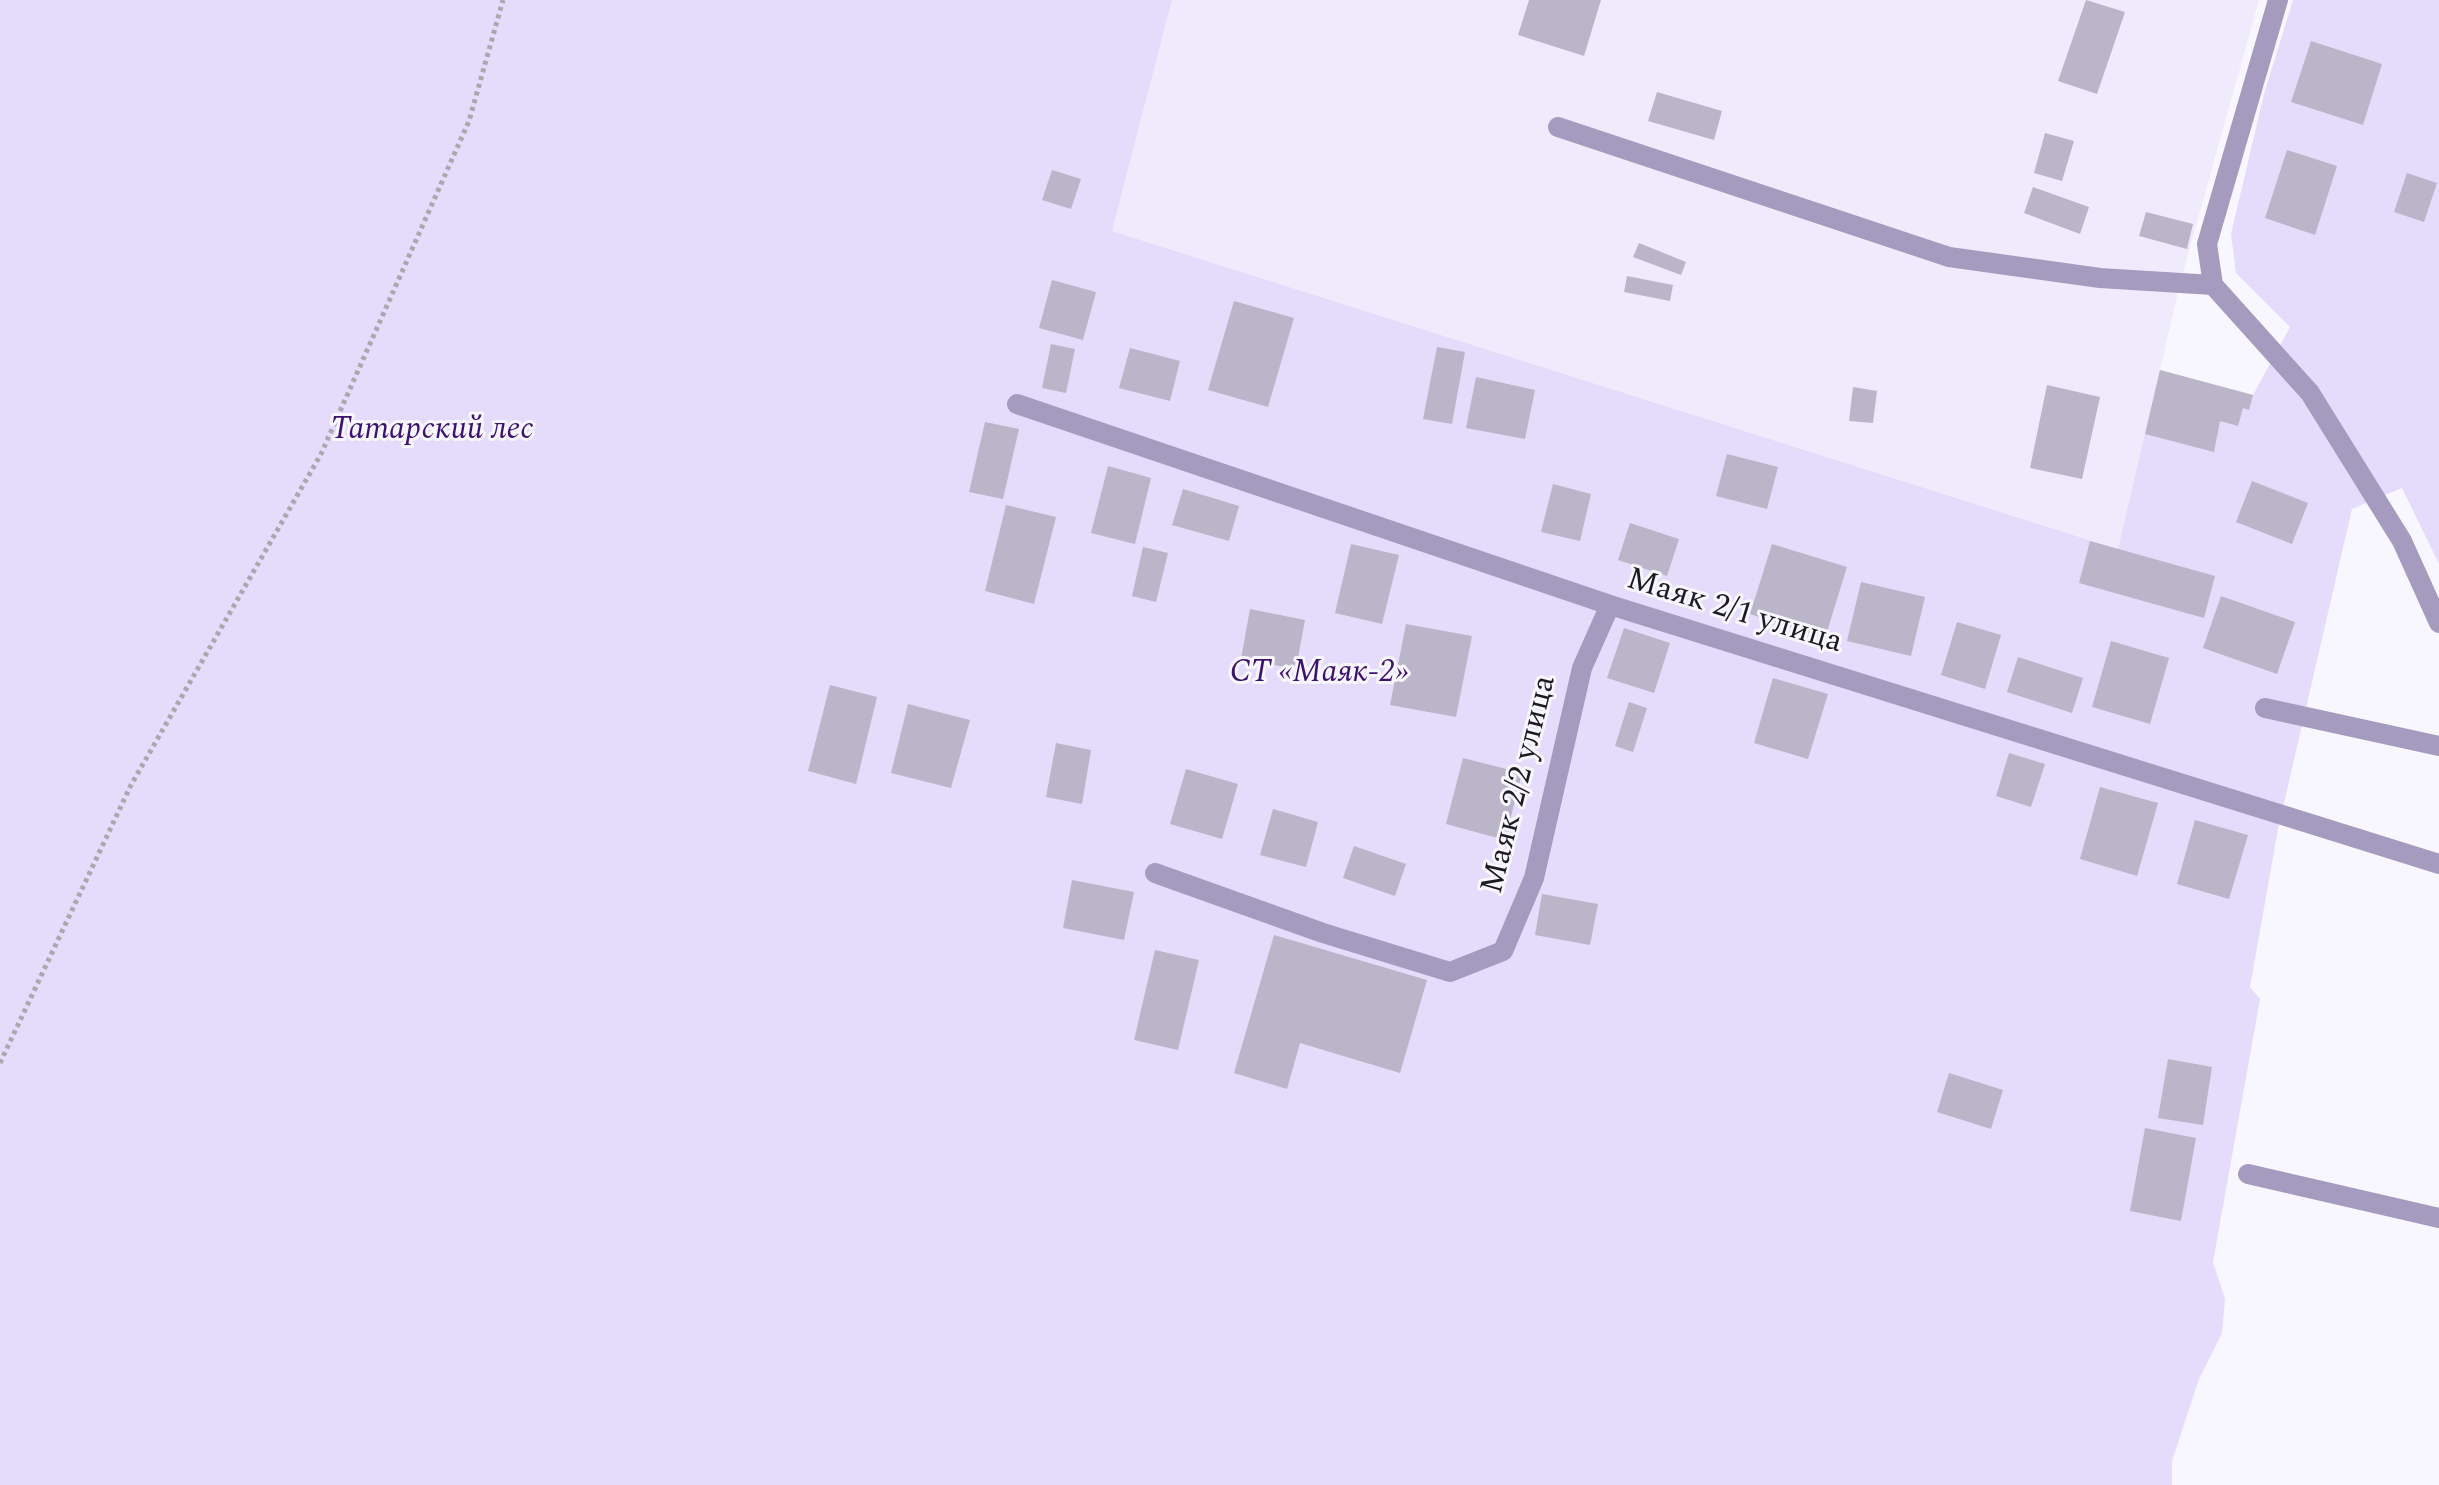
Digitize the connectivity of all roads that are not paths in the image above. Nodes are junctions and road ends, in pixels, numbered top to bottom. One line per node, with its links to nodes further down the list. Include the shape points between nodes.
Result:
1 (2278, 0): 3 (street, via 2207,244)
2 (1558, 127): 3 (street, via 1949,257 2100,278)
3 (2213, 285): 6 (street, via 2310,393 2402,541)
4 (1017, 404): 5 (street, Маяк 2/1 улица)
5 (1610, 605): 9 (street, Маяк 2/1 улица); 10 (street, Маяк 2/2 улица, via 1582,668 1534,878 1503,951 1450,972)
6 (2439, 623)
7 (2265, 708): 8 (street)
8 (2439, 746)
9 (2439, 864)
10 (1155, 873)
11 (2248, 1174): 12 (street)
12 (2439, 1218)

